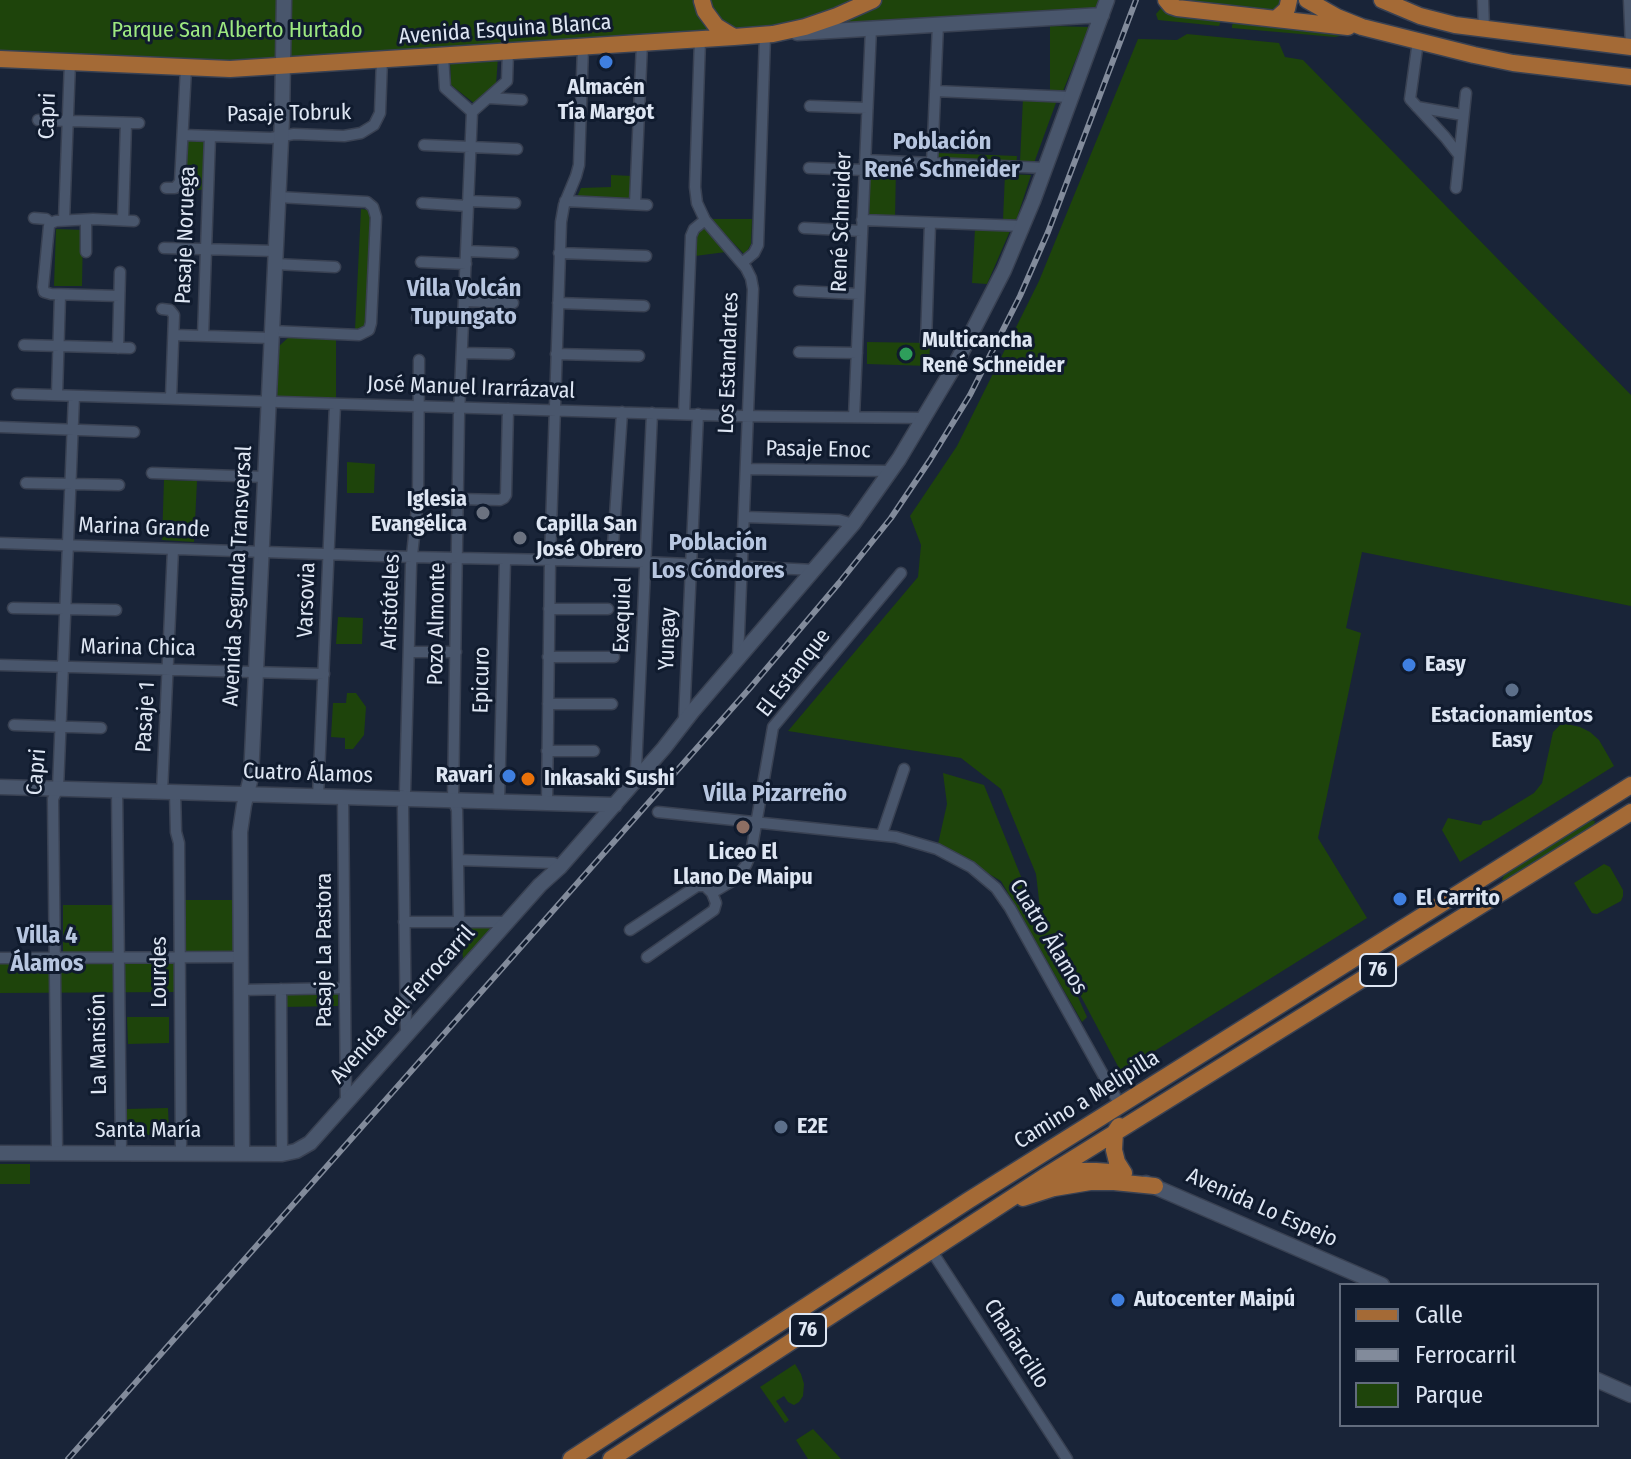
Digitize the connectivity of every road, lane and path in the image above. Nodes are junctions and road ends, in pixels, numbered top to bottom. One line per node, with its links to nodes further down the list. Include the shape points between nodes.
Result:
1 (284, 0): 29 (street, Avenida Segunda Transversal)
2 (873, 0): 17 (main road, Avenida Esquina Blanca, via 821,22)
3 (1107, 0): 11 (street, Avenida del Ferrocarril)
4 (1166, 0): 12 (main road, via 1177,8)
5 (1289, 0): 12 (main road)
6 (1307, 0): 14 (main road)
7 (1382, 0): 16 (main road, via 1431,20)
8 (1483, 0): 16 (street)
9 (1629, 0): 23 (street)
10 (702, 1): 18 (main road, via 716,26); 19 (main road)
11 (1102, 15): 13 (street, Avenida Esquina Blanca); 34 (street, Avenida del Ferrocarril)
12 (1277, 18): 14 (main road)
13 (938, 24): 15 (street, Avenida Esquina Blanca); 32 (street)
14 (1362, 27): 20 (main road)
15 (871, 28): 17 (street, Avenida Esquina Blanca); 39 (street, René Schneider)
16 (1484, 29): 23 (main road)
17 (769, 34): 18 (main road, Avenida Esquina Blanca); 84 (street, via 758,245)
18 (734, 37): 19 (main road, Avenida Esquina Blanca)
19 (700, 39): 21 (main road, Avenida Esquina Blanca); 69 (street, Los Estandartes, via 695,192)
20 (1418, 41): 31 (main road, via 1513,63); 38 (street, via 1410,99)
21 (642, 43): 22 (main road, Avenida Esquina Blanca); 64 (street)
22 (583, 47): 24 (main road, Avenida Esquina Blanca); 60 (street, via 579,165)
23 (1631, 47)
24 (508, 51): 25 (main road, Avenida Esquina Blanca); 35 (street, via 508,80)
25 (443, 56): 27 (main road, Avenida Esquina Blanca); 40 (street, via 445,88)
26 (0, 59): 28 (main road, Avenida Esquina Blanca)
27 (382, 59): 29 (main road, Avenida Esquina Blanca); 47 (street, Pasaje Tobruk, via 380,113 370,128 349,136)
28 (70, 62): 30 (main road, Avenida Esquina Blanca); 43 (street, Capri)
29 (281, 66): 30 (main road, Avenida Esquina Blanca); 47 (street, Avenida Segunda Transversal)
30 (186, 68): 46 (street, Pasaje Noruega)
31 (1631, 77)
32 (935, 91): 34 (street); 53 (street)
33 (1466, 93): 41 (street)
34 (1071, 97): 56 (street, Avenida del Ferrocarril)
35 (488, 98): 36 (street); 40 (street)
36 (522, 100)
37 (810, 106): 39 (street)
38 (1417, 107): 41 (street); 52 (street)
39 (867, 108): 54 (street, René Schneider)
40 (472, 112): 50 (street, Pozo Almonte)
41 (1463, 115): 52 (street)
42 (38, 120): 43 (street)
43 (68, 121): 44 (street); 67 (street, Capri)
44 (126, 123): 45 (street); 68 (street, via 128,220)
45 (139, 123)
46 (183, 135): 48 (street, Pasaje Tobruk); 57 (street, Pasaje Noruega, via 180,182)
47 (281, 135): 48 (street, Pasaje Tobruk); 59 (street, Avenida Segunda Transversal)
48 (210, 136): 76 (street, Pasaje Noruega)
49 (424, 145): 50 (street)
50 (471, 147): 51 (street); 62 (street, Pozo Almonte)
51 (517, 149)
52 (1459, 155): 58 (street)
53 (932, 163): 54 (street); 56 (street)
54 (865, 165): 55 (street); 72 (street, René Schneider)
55 (809, 168)
56 (1045, 168): 73 (street, Avenida del Ferrocarril)
57 (166, 188)
58 (1456, 188)
59 (278, 197): 82 (street, Avenida Segunda Transversal); 100 (street, via 363,202 373,207 376,217 371,323 366,332)
60 (565, 201): 64 (street); 80 (street)
61 (422, 203): 62 (street)
62 (468, 203): 63 (street); 77 (street, Pozo Almonte)
63 (515, 203)
64 (635, 204): 65 (street)
65 (647, 205)
66 (34, 218): 70 (street)
67 (64, 220): 68 (street); 70 (street)
68 (86, 220): 78 (street)
69 (705, 220): 84 (street, Los Estandartes); 126 (street, via 691,236)
70 (51, 223): 90 (street, via 43,287 48,294)
71 (930, 223): 72 (street); 73 (street); 102 (street)
72 (862, 226): 74 (street); 89 (street, René Schneider)
73 (1023, 226): 130 (street, Avenida del Ferrocarril, via 974,331)
74 (804, 228)
75 (164, 248): 76 (street)
76 (206, 249): 82 (street); 101 (street, Pasaje Noruega)
77 (466, 251): 79 (street); 85 (street, Pozo Almonte)
78 (86, 252)
79 (513, 253)
80 (559, 253): 81 (street); 94 (street)
81 (646, 256)
82 (275, 257): 86 (street); 100 (street, Avenida Segunda Transversal)
83 (421, 262): 85 (street)
84 (742, 263): 128 (street, Los Estandartes, via 753,289)
85 (466, 264): 92 (street, Pozo Almonte)
86 (335, 267)
87 (120, 272): 91 (street)
88 (799, 291): 89 (street)
89 (859, 294): 109 (street, René Schneider)
90 (60, 295): 91 (street); 104 (street)
91 (119, 296): 105 (street)
92 (464, 301): 93 (street); 98 (street, Pozo Almonte)
93 (513, 303)
94 (558, 303): 95 (street); 111 (street)
95 (644, 306)
96 (162, 309): 99 (street, via 174,313)
97 (417, 318): 98 (street)
98 (463, 320): 108 (street, Pozo Almonte)
99 (174, 335): 101 (street); 117 (street)
100 (272, 335): 101 (street); 118 (street, Avenida Segunda Transversal)
101 (203, 336)
102 (926, 342)
103 (24, 345): 104 (street)
104 (58, 346): 105 (street); 115 (street)
105 (118, 348): 106 (street)
106 (130, 348)
107 (799, 352): 109 (street)
108 (462, 353): 110 (street); 121 (street, Pozo Almonte)
109 (857, 353): 129 (street, René Schneider)
110 (509, 354)
111 (556, 354): 112 (street); 123 (street)
112 (639, 356)
113 (419, 360): 120 (street, Aristóteles)
114 (17, 394): 115 (street, José Manuel Irarrázaval)
115 (57, 395): 116 (street, José Manuel Irarrázaval)
116 (74, 396): 117 (street, José Manuel Irarrázaval); 132 (street, Capri)
117 (171, 398): 118 (street, José Manuel Irarrázaval)
118 (268, 401): 119 (street, José Manuel Irarrázaval); 137 (street, Avenida Segunda Transversal)
119 (335, 404): 120 (street, José Manuel Irarrázaval); 149 (street, Varsovia)
120 (417, 406): 121 (street, José Manuel Irarrázaval); 141 (street, Aristóteles)
121 (459, 408): 122 (street, José Manuel Irarrázaval); 142 (street, Pozo Almonte)
122 (508, 409): 123 (street, José Manuel Irarrázaval); 142 (street, via 506,495 500,500)
123 (554, 410): 124 (street, José Manuel Irarrázaval); 153 (street)
124 (622, 412): 125 (street, José Manuel Irarrázaval); 154 (street)
125 (652, 413): 126 (street, José Manuel Irarrázaval); 155 (street, Exequiel)
126 (684, 414): 127 (street, José Manuel Irarrázaval)
127 (698, 414): 128 (street, José Manuel Irarrázaval); 156 (street, Yungay)
128 (748, 416): 129 (street, José Manuel Irarrázaval); 134 (street, Los Estandartes)
129 (854, 417): 130 (street, José Manuel Irarrázaval)
130 (925, 418): 135 (street, Avenida del Ferrocarril)
131 (0, 427): 132 (street)
132 (73, 430): 133 (street); 139 (street, Capri)
133 (134, 432)
134 (746, 469): 135 (street, Pasaje Enoc); 143 (street, Los Estandartes)
135 (890, 471): 144 (street, Avenida del Ferrocarril)
136 (152, 473): 137 (street)
137 (265, 477): 148 (street, Avenida Segunda Transversal)
138 (26, 483): 139 (street)
139 (70, 484): 140 (street); 146 (street, Capri)
140 (119, 485)
141 (418, 498): 142 (street); 150 (street, Aristóteles)
142 (458, 499): 151 (street, Pozo Almonte)
143 (744, 517): 144 (street); 157 (street, Los Estandartes)
144 (853, 524): 158 (street, Avenida del Ferrocarril)
145 (0, 543): 146 (street, Marina Grande)
146 (68, 545): 147 (street, Marina Grande); 163 (street, Capri)
147 (173, 549): 148 (street, Marina Grande); 172 (street, Pasaje 1)
148 (261, 552): 149 (street, Marina Grande); 173 (street, Avenida Segunda Transversal)
149 (329, 554): 150 (street, Marina Grande); 174 (street, Varsovia)
150 (412, 557): 151 (street, Marina Grande); 165 (street, Aristóteles)
151 (458, 557): 152 (street, Marina Grande); 166 (street, Pozo Almonte)
152 (505, 559): 153 (street, Marina Grande); 195 (street, Epicuro)
153 (550, 560): 154 (street, Marina Grande); 161 (street)
154 (612, 561): 155 (street, Marina Grande)
155 (645, 562): 156 (street, Marina Grande); 184 (street, Exequiel)
156 (691, 564): 157 (street, Marina Grande); 177 (street, Yungay)
157 (741, 566): 158 (street, Marina Grande); 169 (street, Los Estandartes)
158 (815, 570): 169 (street, Avenida del Ferrocarril)
159 (901, 573): 200 (street, El Estanque, via 773,727)
160 (13, 608): 163 (street)
161 (549, 609): 162 (street); 167 (street)
162 (608, 609)
163 (65, 610): 164 (street); 171 (street, Capri)
164 (116, 610)
165 (409, 652): 166 (street); 193 (street, Aristóteles)
166 (456, 652): 194 (street, Pozo Almonte)
167 (548, 657): 168 (street); 175 (street)
168 (614, 657)
169 (738, 659): 177 (street, Avenida del Ferrocarril)
170 (0, 665): 171 (street, Marina Chica)
171 (63, 667): 172 (street, Marina Chica); 179 (street, Capri)
172 (168, 669): 173 (street, Marina Chica); 189 (street, Pasaje 1)
173 (256, 671): 174 (street, Marina Chica); 190 (street, Avenida Segunda Transversal)
174 (324, 674): 191 (street, Varsovia)
175 (548, 704): 176 (street); 181 (street)
176 (612, 704)
177 (684, 722): 184 (street, Avenida del Ferrocarril); 197 (street, Avenida del Ferrocarril)
178 (14, 725): 179 (street)
179 (60, 727): 180 (street); 187 (street, Capri)
180 (101, 728)
181 (547, 751): 182 (street); 196 (street)
182 (594, 751)
183 (904, 769): 201 (street)
184 (636, 770): 197 (street, Avenida del Ferrocarril)
185 (1631, 785): 204 (main road, Camino a Melipilla / 76)
186 (0, 787): 187 (street, Cuatro Álamos)
187 (58, 788): 188 (street, Cuatro Álamos); 216 (street, Capri, via 53,799)
188 (117, 790): 189 (street, Cuatro Álamos); 217 (street, La Mansión)
189 (169, 792): 190 (street, Cuatro Álamos); 212 (street, Lourdes, via 179,843)
190 (246, 795): 191 (street, Cuatro Álamos); 213 (street, Avenida Segunda Transversal, via 240,832)
191 (318, 797): 192 (street, Cuatro Álamos)
192 (343, 797): 193 (street, Cuatro Álamos); 218 (street, Pasaje La Pastora)
193 (404, 799): 194 (street, Cuatro Álamos); 208 (street, Aristóteles)
194 (453, 800): 195 (street, Cuatro Álamos); 202 (street, Pozo Almonte)
195 (499, 801): 196 (street, Cuatro Álamos)
196 (547, 803): 197 (street, Cuatro Álamos)
197 (610, 805): 203 (street, Avenida del Ferrocarril); 205 (street, Avenida del Ferrocarril)
198 (658, 812): 200 (street, Cuatro Álamos)
199 (1631, 812): 206 (main road, Camino a Melipilla / 76)
200 (758, 823): 201 (street, Cuatro Álamos); 207 (street, El Estanque, via 746,865)
201 (882, 834): 226 (street, Cuatro Álamos, via 951,856 996,888)
202 (458, 860): 203 (street); 209 (street, Pozo Almonte)
203 (554, 863): 205 (street, Avenida del Ferrocarril)
204 (1488, 874): 206 (main road); 222 (main road, Camino a Melipilla / 76)
205 (540, 885): 210 (street, Avenida del Ferrocarril)
206 (1500, 892): 223 (main road, Camino a Melipilla / 76)
207 (712, 893): 211 (street, El Estanque, via 697,886); 214 (street, El Estanque, via 714,910)
208 (404, 922): 209 (street); 221 (street, Aristóteles)
209 (459, 922): 210 (street)
210 (506, 922): 221 (street, Avenida del Ferrocarril)
211 (630, 930)
212 (180, 957): 213 (street); 217 (street); 229 (street, Lourdes)
213 (240, 957): 220 (street, Avenida Segunda Transversal)
214 (647, 957)
215 (0, 958): 216 (street)
216 (55, 958): 217 (street); 232 (street, Capri)
217 (119, 958): 228 (street, La Mansión)
218 (345, 988): 219 (street); 225 (street, Pasaje La Pastora)
219 (281, 989): 220 (street); 230 (street)
220 (241, 990): 233 (street, Avenida Segunda Transversal)
221 (406, 1036): 225 (street, Avenida del Ferrocarril)
222 (1204, 1053): 223 (main road, via 1205,1063); 224 (main road, Camino a Melipilla / 76)
223 (1215, 1072): 227 (main road, Camino a Melipilla / 76)
224 (1138, 1094): 226 (main road, Camino a Melipilla / 76); 227 (main road)
225 (346, 1103): 230 (street, Avenida del Ferrocarril, via 310,1143)
226 (1120, 1105): 237 (main road, Camino a Melipilla / 76)
227 (1120, 1130): 234 (main road, via 1115,1156); 235 (main road, Camino a Melipilla / 76); 236 (main road, via 1129,1168)
228 (121, 1152): 229 (street, Santa María); 232 (street, Santa María)
229 (181, 1152): 233 (street, Santa María)
230 (289, 1152): 233 (street, Santa María)
231 (0, 1153): 232 (street, Santa María)
232 (57, 1153)
233 (242, 1153)
234 (1124, 1173): 235 (main road); 236 (street, Avenida Lo Espejo)
235 (1047, 1175): 237 (main road); 238 (main road, Camino a Melipilla / 76)
236 (1148, 1183): 238 (main road, via 1090,1182); 240 (street, Avenida Lo Espejo)
237 (969, 1200): 243 (main road, Camino a Melipilla / 76)
238 (1006, 1202): 239 (main road, Camino a Melipilla / 76)
239 (931, 1250): 245 (main road, Camino a Melipilla / 76); 246 (street, Chañarcillo)
240 (1377, 1283)
241 (1599, 1381): 242 (street)
242 (1631, 1395)
243 (593, 1453): 244 (main road, Camino a Melipilla / 76)
244 (571, 1459)
245 (611, 1459)
246 (1067, 1459)

